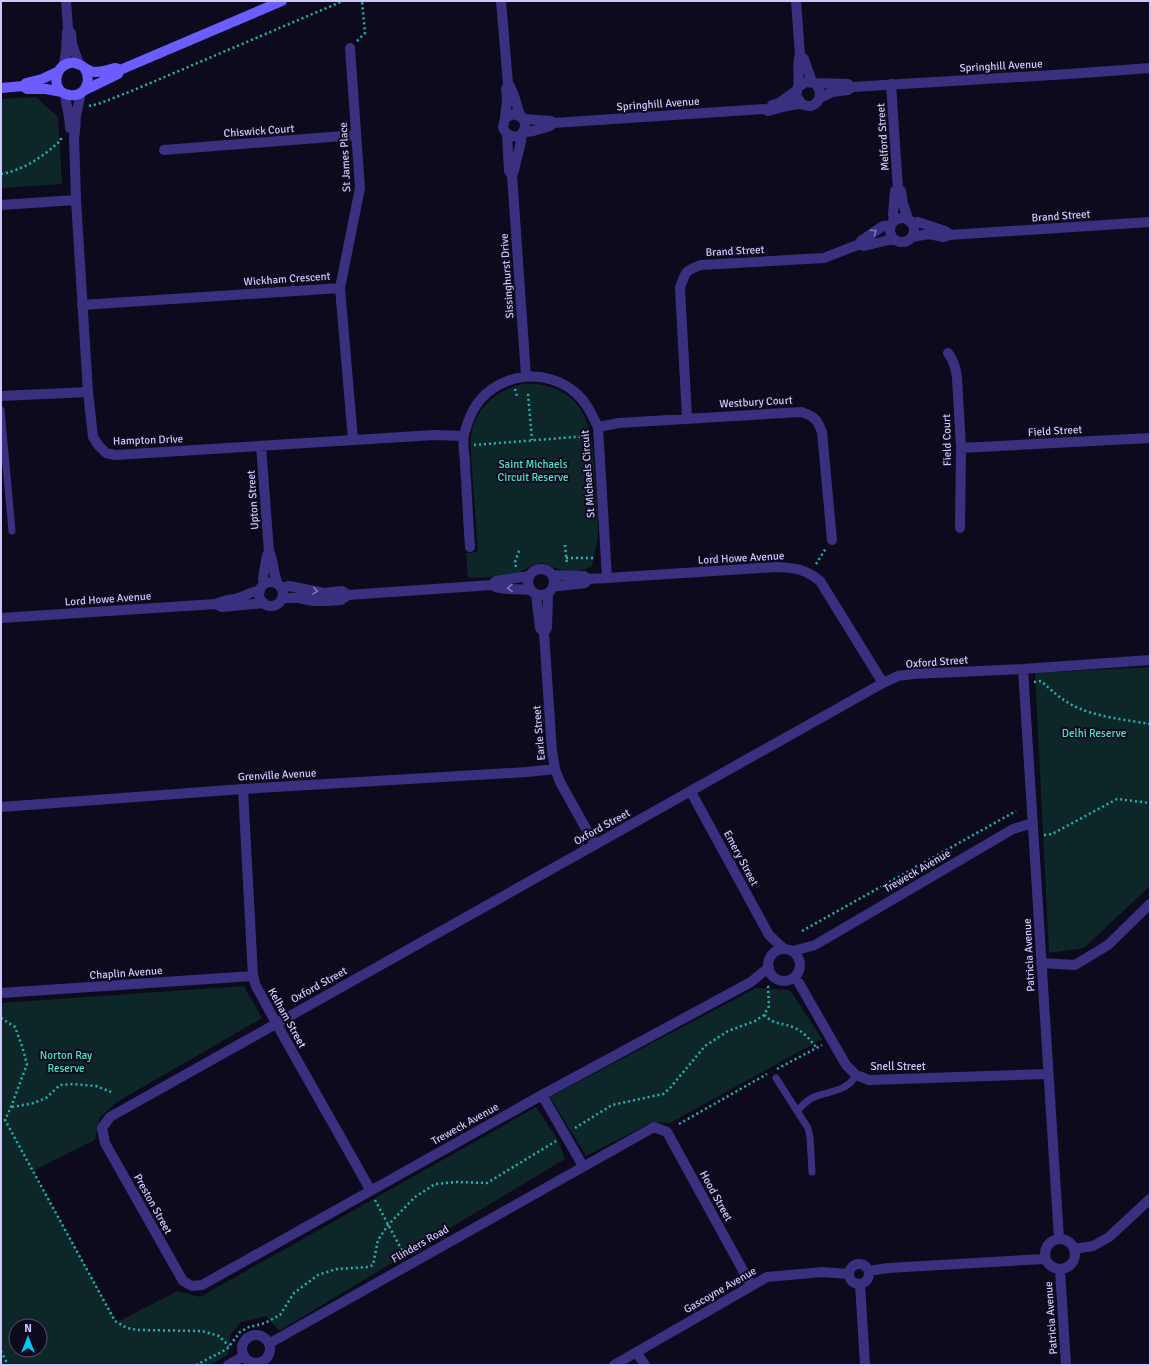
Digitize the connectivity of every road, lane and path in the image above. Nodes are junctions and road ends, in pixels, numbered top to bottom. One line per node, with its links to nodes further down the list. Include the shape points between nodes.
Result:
1 (66, 1): 7 (street)
2 (282, 1): 13 (street)
3 (342, 1): 25 (path, via 128,92)
4 (362, 1): 8 (path, via 365,33)
5 (501, 1): 15 (street)
6 (796, 1): 9 (street)
7 (68, 29): 10 (street, via 71,31 72,44); 12 (street)
8 (350, 48): 33 (street, St James Place)
9 (800, 54): 14 (street); 20 (street)
10 (82, 66): 12 (street, via 71,62); 13 (street, via 95,72 116,68); 21 (street, via 88,73 89,82)
11 (1150, 68): 16 (street, Springhill Avenue)
12 (60, 69): 17 (street, via 42,80); 22 (street, via 56,83)
13 (120, 70): 21 (street, via 118,74)
14 (813, 83): 18 (street, Springhill Avenue, via 848,84); 20 (street, via 803,83); 23 (street, via 820,90)
15 (508, 84): 27 (street); 28 (street)
16 (891, 84): 18 (street, Springhill Avenue); 38 (street, Melford Street)
17 (23, 86): 19 (street); 22 (street, via 28,89 46,88)
18 (852, 87): 23 (street, Springhill Avenue)
19 (1, 88)
20 (797, 88): 24 (street, via 796,96); 26 (street, Springhill Avenue, via 780,103)
21 (82, 92): 22 (street, via 70,95); 34 (street, Hampton Drive)
22 (64, 93): 34 (street, Hampton Drive, via 70,118 70,132)
23 (820, 98): 24 (street, via 812,105)
24 (802, 104): 26 (street, Springhill Avenue, via 768,111)
25 (85, 107)
26 (765, 109): 29 (street, Springhill Avenue)
27 (505, 118): 28 (street, via 513,114); 32 (street, via 503,127)
28 (523, 118): 29 (street, Springhill Avenue); 31 (street, via 526,127)
29 (553, 123): 31 (street, Springhill Avenue)
30 (60, 132): 36 (path, via 61,140 32,163 14,172)
31 (523, 133): 32 (street, via 513,137); 37 (street, Sissinghurst Drive)
32 (507, 134): 37 (street, Sissinghurst Drive, via 509,171)
33 (356, 135): 35 (street, Chiswick Court); 48 (street, St James Place, via 360,188)
34 (74, 137): 39 (street, Hampton Drive)
35 (164, 150)
36 (1, 174)
37 (512, 175): 51 (street, Sissinghurst Drive)
38 (898, 189): 41 (street, Melford Street, via 901,191); 43 (street, Melford Street, via 895,191)
39 (76, 200): 40 (street); 49 (street, Hampton Drive)
40 (1, 205)
41 (910, 222): 43 (street, via 901,218); 44 (street, Brand Street, via 918,222 945,231); 45 (street, via 914,232)
42 (1150, 222): 44 (street, Brand Street)
43 (892, 223): 46 (street, via 890,234); 47 (street, Brand Street, one-way to 43, via 883,226)
44 (949, 235): 45 (street, Brand Street, via 944,237 929,234)
45 (912, 237): 46 (street, via 906,242)
46 (893, 239): 47 (street, Brand Street, via 864,246)
47 (860, 244): 56 (street, Brand Street, via 824,258 701,265 689,269 680,288)
48 (340, 288): 49 (street, Wickham Crescent); 59 (street, Wickham Crescent)
49 (82, 305): 52 (street, Hampton Drive)
50 (948, 353): 63 (street, Field Court, via 956,368)
51 (526, 376): 57 (street, St Michaels Circuit, via 554,380 577,394 589,409); 61 (street, St Michaels Circuit, via 498,384 486,393 469,418)
52 (88, 392): 54 (street); 62 (street, Hampton Drive, via 93,438 106,453 115,455)
53 (528, 394): 60 (path)
54 (1, 396)
55 (1, 410): 65 (lane)
56 (687, 418): 57 (street, Westbury Court, via 619,423); 66 (street, Westbury Court, via 801,412 818,421 822,432)
57 (598, 431): 60 (path); 71 (street, St Michaels Circuit)
58 (1150, 438): 63 (street, Field Street)
59 (353, 440): 61 (street, Hampton Drive, via 434,435); 62 (street, Hampton Drive)
60 (532, 440): 61 (path)
61 (464, 441): 68 (street, St Michaels Circuit)
62 (261, 446): 70 (street, Upton Street)
63 (961, 448): 64 (street, Field Court)
64 (960, 528)
65 (12, 531)
66 (832, 540): 73 (path)
67 (565, 546): 72 (path)
68 (470, 547)
69 (520, 548): 78 (path, via 515,562)
70 (269, 551): 81 (street, Upton Street); 82 (street, Upton Street, via 274,578)
71 (606, 557): 72 (path); 77 (street, St Michaels Circuit)
72 (566, 558): 76 (path)
73 (810, 573): 77 (street, Lord Howe Avenue, via 797,568 777,567); 91 (street, via 820,581)
74 (552, 575): 75 (street, via 546,569 540,569 534,570); 76 (street, Lord Howe Avenue); 83 (street, via 554,580)
75 (529, 576): 78 (street); 84 (street, via 528,583)
76 (568, 576): 79 (street, Lord Howe Avenue, via 584,576)
77 (607, 578): 79 (street, Lord Howe Avenue)
78 (518, 579): 80 (street, via 496,581)
79 (588, 579): 83 (street, Lord Howe Avenue, via 585,583 560,586)
80 (492, 585): 82 (street, via 348,595 342,591 324,593 289,586); 84 (street, one-way to 80, via 519,588 497,589)
81 (262, 587): 82 (street, via 271,582); 85 (street, via 260,597); 86 (street, Lord Howe Avenue)
82 (280, 590): 85 (street, via 280,601 270,606)
83 (551, 590): 84 (street, via 542,595); 88 (street, Earle Street, via 547,628)
84 (533, 592): 88 (street, Earle Street, via 540,628)
85 (264, 603): 86 (street, Lord Howe Avenue, via 222,607)
86 (216, 604): 87 (street, Lord Howe Avenue)
87 (1, 618)
88 (544, 633): 94 (street, Earle Street)
89 (1150, 660): 90 (street, Oxford Street)
90 (1023, 669): 91 (street, Oxford Street, via 913,674 898,676); 92 (street, Patricia Avenue)
91 (883, 683): 96 (street, Oxford Street)
92 (1024, 683): 93 (path, via 1042,681 1055,694 1077,708); 100 (street, Patricia Avenue)
93 (1150, 724)
94 (555, 769): 95 (street, Grenville Avenue); 102 (street, Earle Street)
95 (243, 789): 98 (street, Grenville Avenue); 112 (street, Kelham Street)
96 (691, 792): 102 (street, Oxford Street); 105 (street, Emery Street)
97 (1150, 803): 101 (path, via 1117,799 1052,834)
98 (1, 806)
99 (1016, 811): 104 (path)
100 (1032, 823): 106 (street, Treweck Avenue, via 1013,829); 110 (street, Patricia Avenue)
101 (1043, 835)
102 (595, 845): 120 (street, Oxford Street)
103 (1150, 904): 110 (street, via 1108,945 1075,965)
104 (802, 931)
105 (769, 935): 107 (street, Emery Street); 108 (street, Emery Street)
106 (815, 945): 107 (street, Treweck Avenue); 109 (street, Treweck Avenue)
107 (788, 950): 108 (street, via 776,951); 109 (street, via 797,956)
108 (771, 956): 111 (street)
109 (800, 962): 113 (street, via 798,973 794,977 788,980)
110 (1042, 963): 125 (street, Patricia Avenue)
111 (769, 967): 113 (street); 115 (street, Treweck Avenue)
112 (253, 976): 117 (street, Chaplin Avenue); 120 (street, Kelham Street)
113 (776, 978): 114 (street, Treweck Avenue)
114 (764, 980): 115 (street, Treweck Avenue); 118 (path, via 768,987 769,1006)
115 (751, 982): 129 (street, Treweck Avenue)
116 (799, 983): 126 (street, Snell Street, via 846,1065)
117 (1, 993)
118 (764, 1015): 122 (path, via 771,1022 795,1028 805,1034); 137 (path, via 728,1031 705,1046 663,1094 612,1104)
119 (1, 1018): 130 (path, via 15,1027 27,1064)
120 (276, 1023): 136 (street, Oxford Street, via 110,1117); 140 (street, Kelham Street)
121 (824, 1044): 122 (path)
122 (816, 1047): 123 (path)
123 (775, 1070)
124 (768, 1074): 134 (path)
125 (1048, 1074): 126 (street, Snell Street, via 869,1080); 143 (street, Patricia Avenue)
126 (856, 1075): 131 (lane, via 842,1088 810,1099)
127 (776, 1078): 131 (lane)
128 (111, 1092): 130 (path, via 96,1086 60,1085 46,1098)
129 (542, 1095): 137 (street); 140 (street, Treweck Avenue)
130 (11, 1108): 132 (path)
131 (797, 1111): 139 (lane, via 808,1128)
132 (5, 1120): 133 (path); 154 (path, via 115,1321 127,1328 138,1330 202,1331 219,1336)
133 (1, 1122)
134 (679, 1124)
135 (654, 1127): 138 (street, Flinders Road); 151 (street, Hood Street, via 667,1132)
136 (102, 1128): 152 (street, Preston Street, via 106,1143 183,1281)
137 (565, 1135): 138 (street); 142 (path, via 487,1183 435,1184 415,1197)
138 (583, 1166): 146 (street, Flinders Road)
139 (812, 1172)
140 (371, 1191): 142 (path); 152 (street, Treweck Avenue, via 202,1285)
141 (1150, 1199): 144 (street, via 1109,1238 1093,1246)
142 (388, 1225): 146 (path); 154 (path, via 378,1240 373,1265 336,1269 318,1275 294,1293 280,1315 240,1332)
143 (1059, 1239): 144 (street, via 1067,1241); 145 (street, via 1048,1244 1044,1250)
144 (1074, 1249): 147 (street, via 1074,1262)
145 (1044, 1259): 147 (street, via 1048,1265); 148 (street)
146 (410, 1264): 153 (street, Flinders Road)
147 (1060, 1270): 165 (street, Patricia Avenue)
148 (869, 1271): 149 (street, via 863,1264 857,1263); 150 (street, via 866,1282)
149 (848, 1274): 150 (street, via 852,1282); 151 (street, Gascoyne Avenue, via 822,1272 767,1277)
150 (860, 1284): 164 (street)
151 (751, 1285): 156 (street, Gascoyne Avenue)
152 (192, 1286)
153 (270, 1343): 157 (street, via 260,1335 252,1335 242,1345); 158 (street, via 268,1358)
154 (229, 1346): 160 (path)
155 (1, 1351): 159 (path)
156 (637, 1352): 162 (street, Gascoyne Avenue); 163 (street)
157 (244, 1356): 158 (street, via 252,1362); 161 (street)
158 (262, 1364)
159 (8, 1365)
160 (196, 1365)
161 (228, 1365)
162 (614, 1365)
163 (645, 1365)
164 (865, 1365)
165 (1066, 1365)

